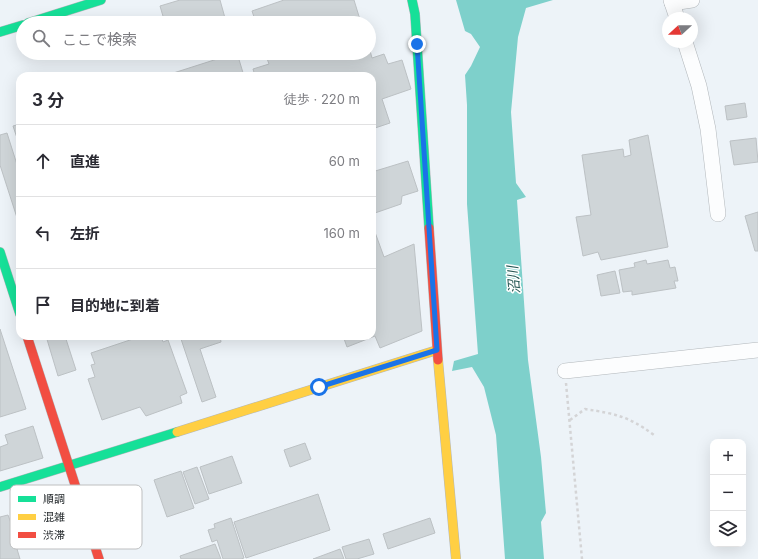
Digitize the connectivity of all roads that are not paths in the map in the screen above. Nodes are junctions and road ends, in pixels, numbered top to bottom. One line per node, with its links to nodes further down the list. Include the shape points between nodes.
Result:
1 (100, 0): 6 (street)
2 (412, 0): 14 (street)
3 (692, 0): 4 (street)
4 (672, 1): 5 (street)
5 (675, 12)
6 (50, 16)
7 (16, 26): 8 (street)
8 (0, 32)
9 (687, 48): 10 (street, via 699,86 708,129)
10 (718, 214)
11 (0, 252): 12 (street)
12 (16, 302)
13 (28, 340): 17 (street)
14 (437, 350): 17 (street); 22 (street)
15 (758, 350): 16 (street)
16 (565, 371)
17 (68, 465): 18 (street); 19 (street)
18 (74, 485)
19 (0, 486)
20 (95, 549): 21 (street)
21 (98, 559)
22 (456, 559)

